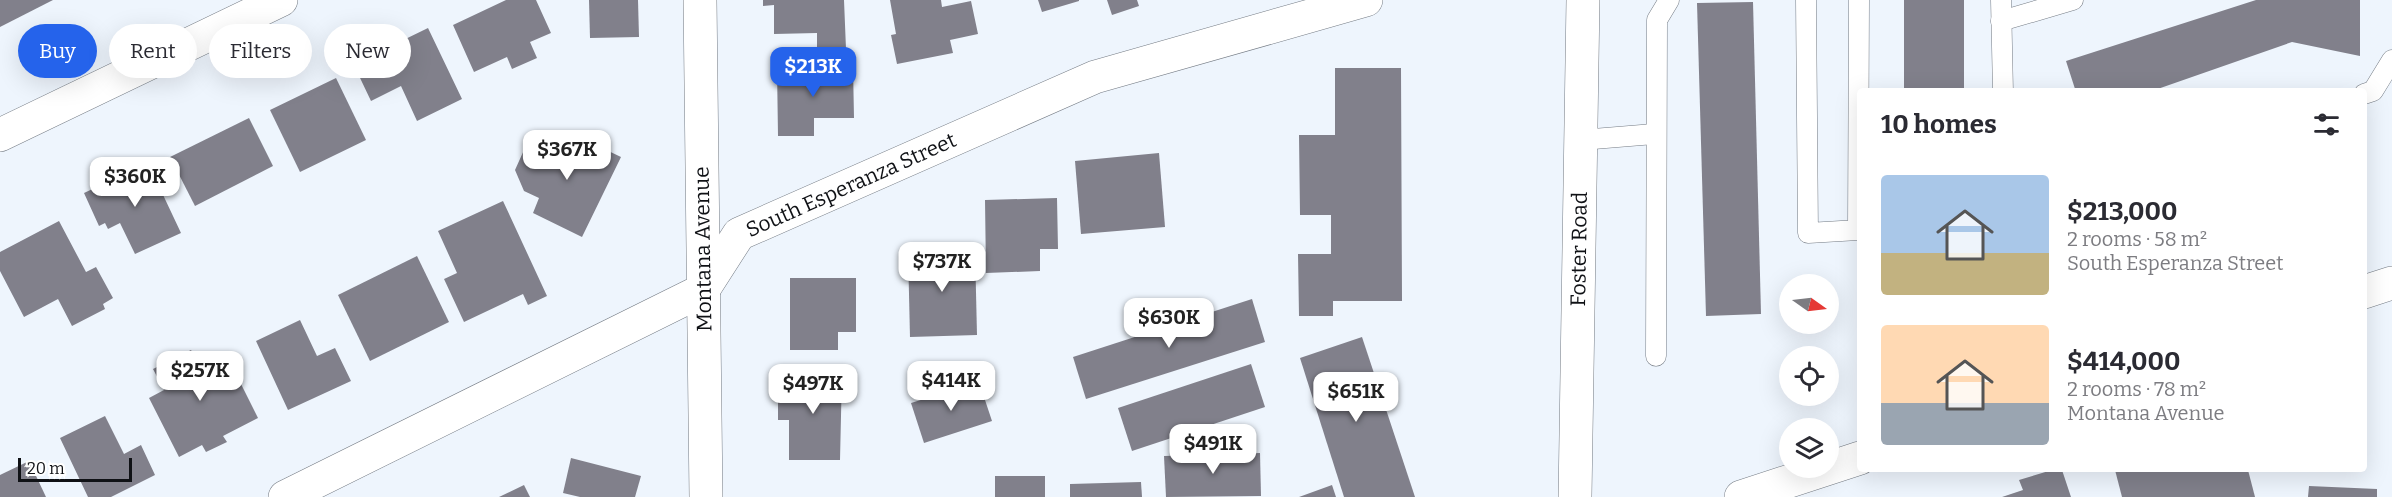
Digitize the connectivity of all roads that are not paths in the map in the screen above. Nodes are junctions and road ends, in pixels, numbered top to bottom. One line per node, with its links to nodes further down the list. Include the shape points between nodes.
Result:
1 (281, 0): 16 (street)
2 (700, 0): 20 (street, Montana Avenue)
3 (1366, 0): 20 (street, South Esperanza Street, via 1095,77 739,234)
4 (1583, 0): 17 (street, Foster Road)
5 (1668, 0): 15 (lane, via 1657,20)
6 (1806, 0): 18 (lane, via 1808,233)
7 (1859, 0): 12 (lane)
8 (2001, 0): 10 (lane)
9 (2073, 0): 10 (lane)
10 (2001, 21): 13 (lane)
11 (2392, 60): 14 (lane, via 2373,91)
12 (1859, 88)
13 (2003, 88)
14 (2367, 93)
15 (1654, 134): 17 (lane); 22 (lane)
16 (0, 135)
17 (1581, 140): 26 (street, Foster Road)
18 (1857, 230)
19 (2392, 283): 21 (street)
20 (703, 290): 24 (street); 25 (street, Montana Avenue)
21 (2367, 291)
22 (1656, 356)
23 (1857, 459): 27 (street)
24 (285, 497)
25 (706, 497)
26 (1575, 497)
27 (1741, 497)

